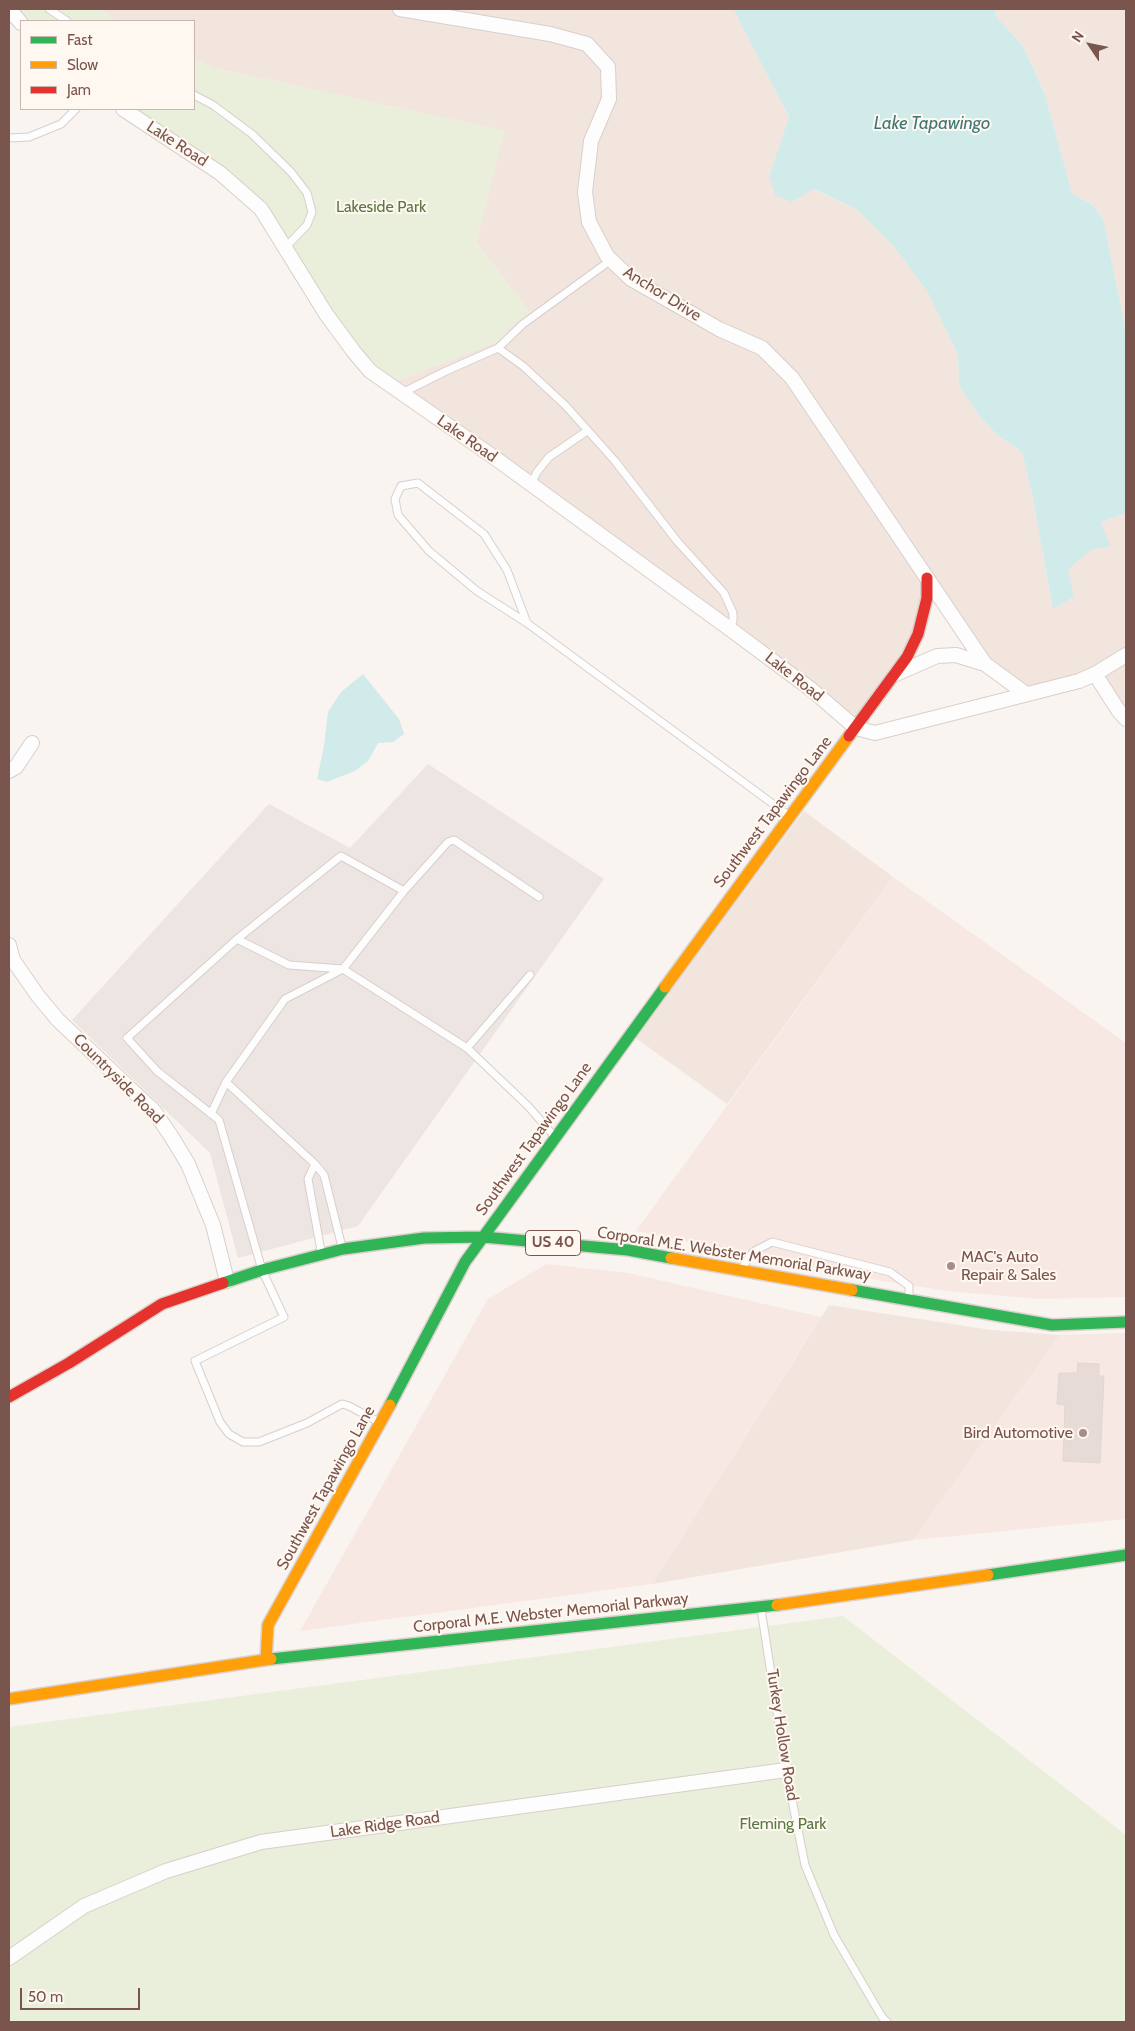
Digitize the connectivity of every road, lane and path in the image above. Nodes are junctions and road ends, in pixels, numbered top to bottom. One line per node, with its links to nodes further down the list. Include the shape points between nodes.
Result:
1 (9, 9): 5 (street)
2 (49, 9): 4 (lane)
3 (400, 9): 11 (street, Anchor Drive, via 550,34 587,44 608,67 609,99 591,140 585,192 589,222)
4 (66, 20)
5 (20, 22)
6 (195, 96): 10 (lane, via 252,134 307,193 312,212 307,225)
7 (75, 110): 9 (lane, via 61,124 29,137)
8 (124, 110): 10 (street, Lake Road, via 220,173 261,209)
9 (9, 138)
10 (284, 248): 13 (street, Lake Road, via 354,352 370,370)
11 (611, 260): 12 (lane, via 523,324); 16 (street, Anchor Drive, via 632,279 719,329 762,348 792,378)
12 (498, 348): 13 (lane); 14 (lane, via 523,366 566,406)
13 (402, 393): 15 (street, Lake Road)
14 (587, 431): 15 (lane, via 549,457); 18 (lane, via 724,593 733,613)
15 (531, 485): 18 (street, Lake Road)
16 (927, 578): 20 (street, Anchor Drive); 22 (main road, via 927,598 918,634)
17 (527, 622): 17 (lane, via 507,570 484,534 418,483 401,486 395,499 398,515 429,551 477,591); 28 (lane)
18 (730, 629): 25 (street, Lake Road, via 812,690)
19 (1126, 655): 21 (street)
20 (985, 664): 22 (street, Anchor Drive, via 956,655 938,656); 23 (street, Anchor Drive)
21 (1096, 674): 23 (street); 24 (street)
22 (895, 675): 25 (main road, Southwest Tapawingo Lane)
23 (1026, 694): 25 (street, via 876,733)
24 (1126, 719)
25 (856, 728): 28 (main road, Southwest Tapawingo Lane)
26 (32, 743): 27 (street, via 16,767)
27 (9, 771)
28 (789, 816): 38 (main road, Southwest Tapawingo Lane)
29 (404, 891): 30 (lane, via 448,842 454,840); 31 (lane, via 341,856); 33 (lane)
30 (539, 897)
31 (237, 939): 33 (lane, via 289,965); 37 (lane, via 126,1038 157,1071)
32 (10, 951): 45 (street, Countryside Road, via 38,996 58,1020 154,1111 171,1136 188,1164 214,1226)
33 (343, 969): 35 (lane); 36 (lane, via 285,999)
34 (530, 975): 35 (lane)
35 (467, 1048): 38 (lane, via 528,1106)
36 (226, 1082): 37 (lane); 39 (lane)
37 (211, 1114): 43 (lane, via 219,1120)
38 (555, 1138): 40 (main road, Southwest Tapawingo Lane)
39 (315, 1164): 41 (lane, via 324,1175); 42 (lane, via 308,1179)
40 (483, 1237): 41 (main road, Corporal M.E. Webster Memorial Parkway / US 40, via 424,1238); 44 (main road, Corporal M.E. Webster Memorial Parkway / US 40, via 628,1250); 49 (main road, Southwest Tapawingo Lane, via 465,1262)
41 (343, 1249): 42 (main road, Corporal M.E. Webster Memorial Parkway / US 40)
42 (322, 1255): 43 (main road, Corporal M.E. Webster Memorial Parkway / US 40)
43 (262, 1270): 45 (main road, Corporal M.E. Webster Memorial Parkway / US 40); 49 (lane, via 284,1317 195,1361 220,1422 229,1434 243,1442 259,1442 307,1423 342,1404)
44 (740, 1270): 46 (main road, Corporal M.E. Webster Memorial Parkway / US 40); 46 (lane, via 753,1252 772,1242 890,1272 908,1286)
45 (227, 1281): 48 (main road, Corporal M.E. Webster Memorial Parkway / US 40, via 162,1304)
46 (908, 1299): 47 (main road, Corporal M.E. Webster Memorial Parkway / US 40, via 1052,1325)
47 (1126, 1322)
48 (9, 1397)
49 (381, 1423): 52 (main road, Southwest Tapawingo Lane, via 268,1625)
50 (1126, 1555): 51 (main road, Corporal M.E. Webster Memorial Parkway)
51 (761, 1606): 52 (main road, Corporal M.E. Webster Memorial Parkway); 54 (lane, Turkey Hollow Road)
52 (266, 1660): 53 (main road, Corporal M.E. Webster Memorial Parkway)
53 (9, 1699)
54 (786, 1770): 55 (street, Lake Ridge Road, via 261,1842 166,1871 84,1906); 56 (lane, Turkey Hollow Road, via 805,1865 834,1935)
55 (9, 1958)
56 (887, 2022)

